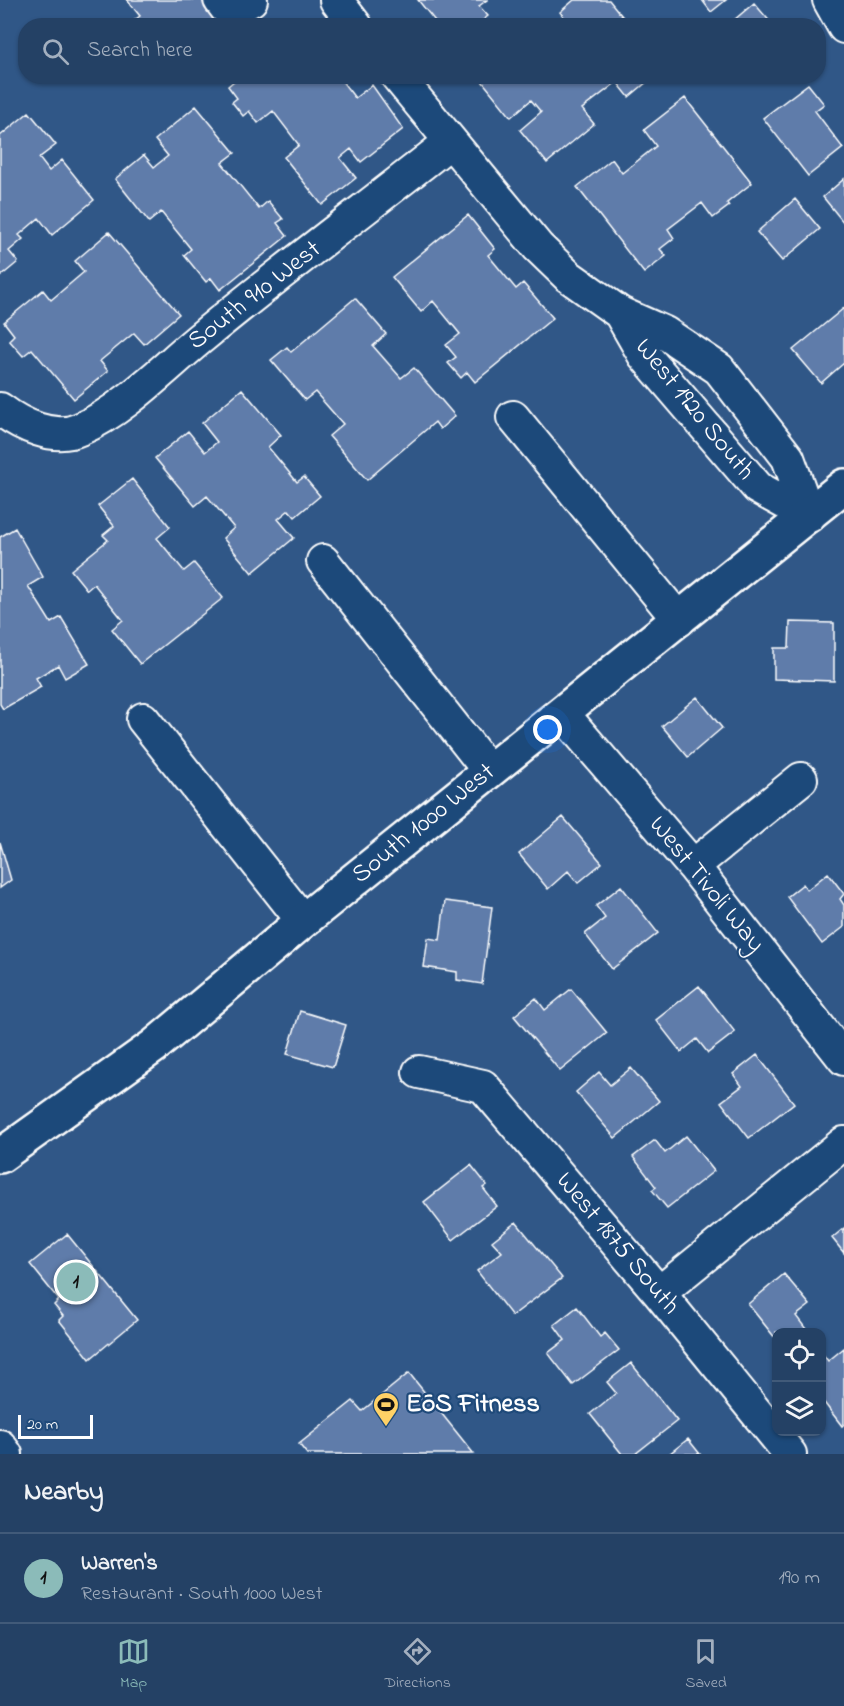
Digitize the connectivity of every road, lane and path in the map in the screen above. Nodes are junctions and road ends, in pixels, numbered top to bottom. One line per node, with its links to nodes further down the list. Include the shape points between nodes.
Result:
1 (220, 0): 2 (street, via 226,8 236,10)
2 (251, 0)
3 (336, 0): 5 (street)
4 (829, 0): 6 (street)
5 (350, 18)
6 (844, 27)
7 (403, 84): 8 (street, West 1920 South)
8 (450, 142): 9 (street, West 1920 South, via 546,254 568,276); 10 (street, South 910 West, via 204,335 139,391 79,430 51,432)
9 (620, 313): 13 (street, West 1920 South, via 644,355 758,488); 13 (street, West 1920 South, via 665,333 719,369 788,458)
10 (0, 409)
11 (513, 417): 15 (street)
12 (844, 486): 13 (main road, South 1000 West)
13 (808, 516): 15 (main road, South 1000 West)
14 (323, 561): 18 (street)
15 (679, 620): 16 (main road, South 1000 West)
16 (563, 714): 18 (main road, South 1000 West); 20 (street, West Tivoli Way)
17 (143, 718): 21 (street)
18 (489, 771): 21 (main road, South 1000 West)
19 (801, 779): 20 (street)
20 (693, 866): 22 (street, West Tivoli Way)
21 (303, 921): 25 (main road, South 1000 West, via 154,1046)
22 (844, 1059)
23 (419, 1071): 26 (street, West 1875 South, via 483,1086)
24 (844, 1143): 26 (street)
25 (0, 1156)
26 (659, 1293): 29 (street, West 1875 South)
27 (0, 1446): 28 (street)
28 (6, 1454)
29 (790, 1454)

